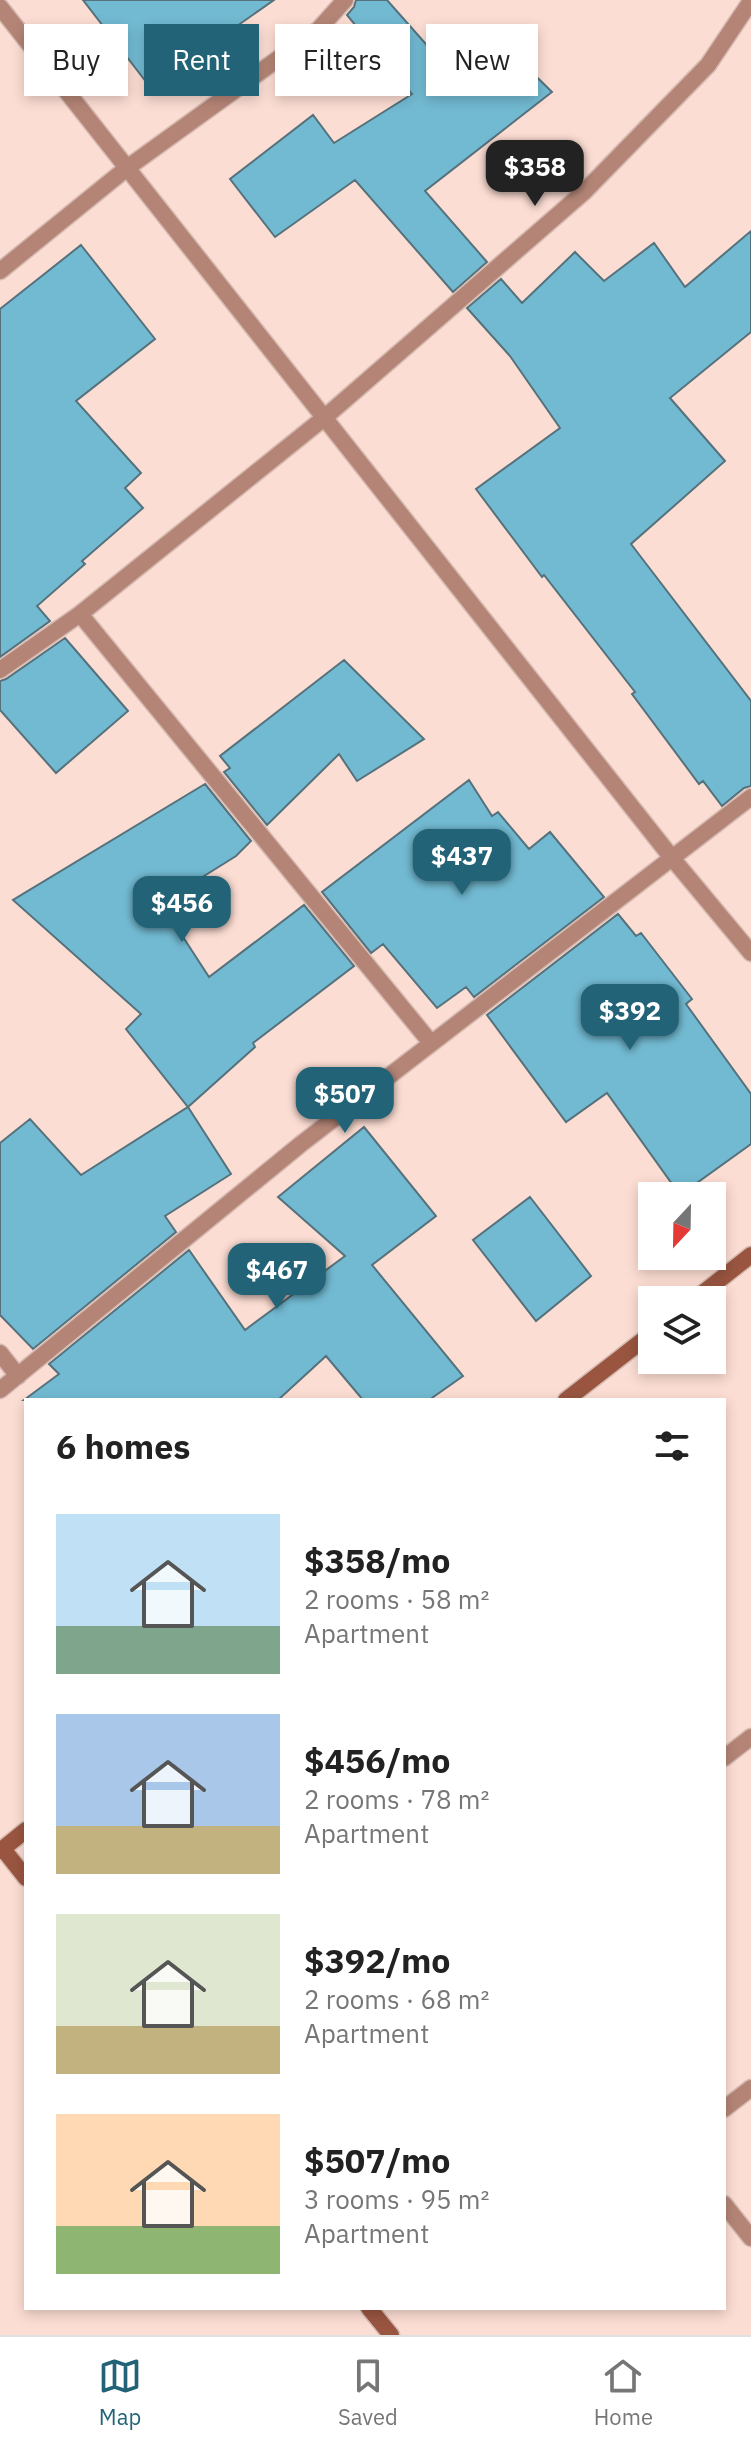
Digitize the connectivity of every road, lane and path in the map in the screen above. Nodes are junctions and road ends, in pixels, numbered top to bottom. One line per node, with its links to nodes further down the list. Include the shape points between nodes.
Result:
1 (345, 0): 4 (street, via 318,30)
2 (751, 1): 6 (street, via 708,65 584,192)
3 (0, 7): 4 (street)
4 (127, 168): 5 (street); 6 (street)
5 (0, 271)
6 (324, 418): 7 (street); 10 (street)
7 (80, 614): 8 (street); 12 (street)
8 (0, 670)
9 (751, 797): 10 (street)
10 (672, 858): 11 (street); 12 (street)
11 (751, 953)
12 (431, 1043): 17 (street)
13 (751, 1255): 14 (main road)
14 (712, 1286)
15 (638, 1344): 19 (main road)
16 (0, 1353): 17 (street)
17 (18, 1376): 18 (street)
18 (0, 1390)
19 (569, 1398)
20 (751, 1737): 21 (street)
21 (726, 1756)
22 (24, 1832): 23 (main road)
23 (1, 1849): 24 (main road)
24 (24, 1876)
25 (751, 2088): 26 (street)
26 (726, 2107)
27 (726, 2207): 28 (street)
28 (751, 2238)
29 (371, 2310): 30 (main road)
30 (391, 2335)

